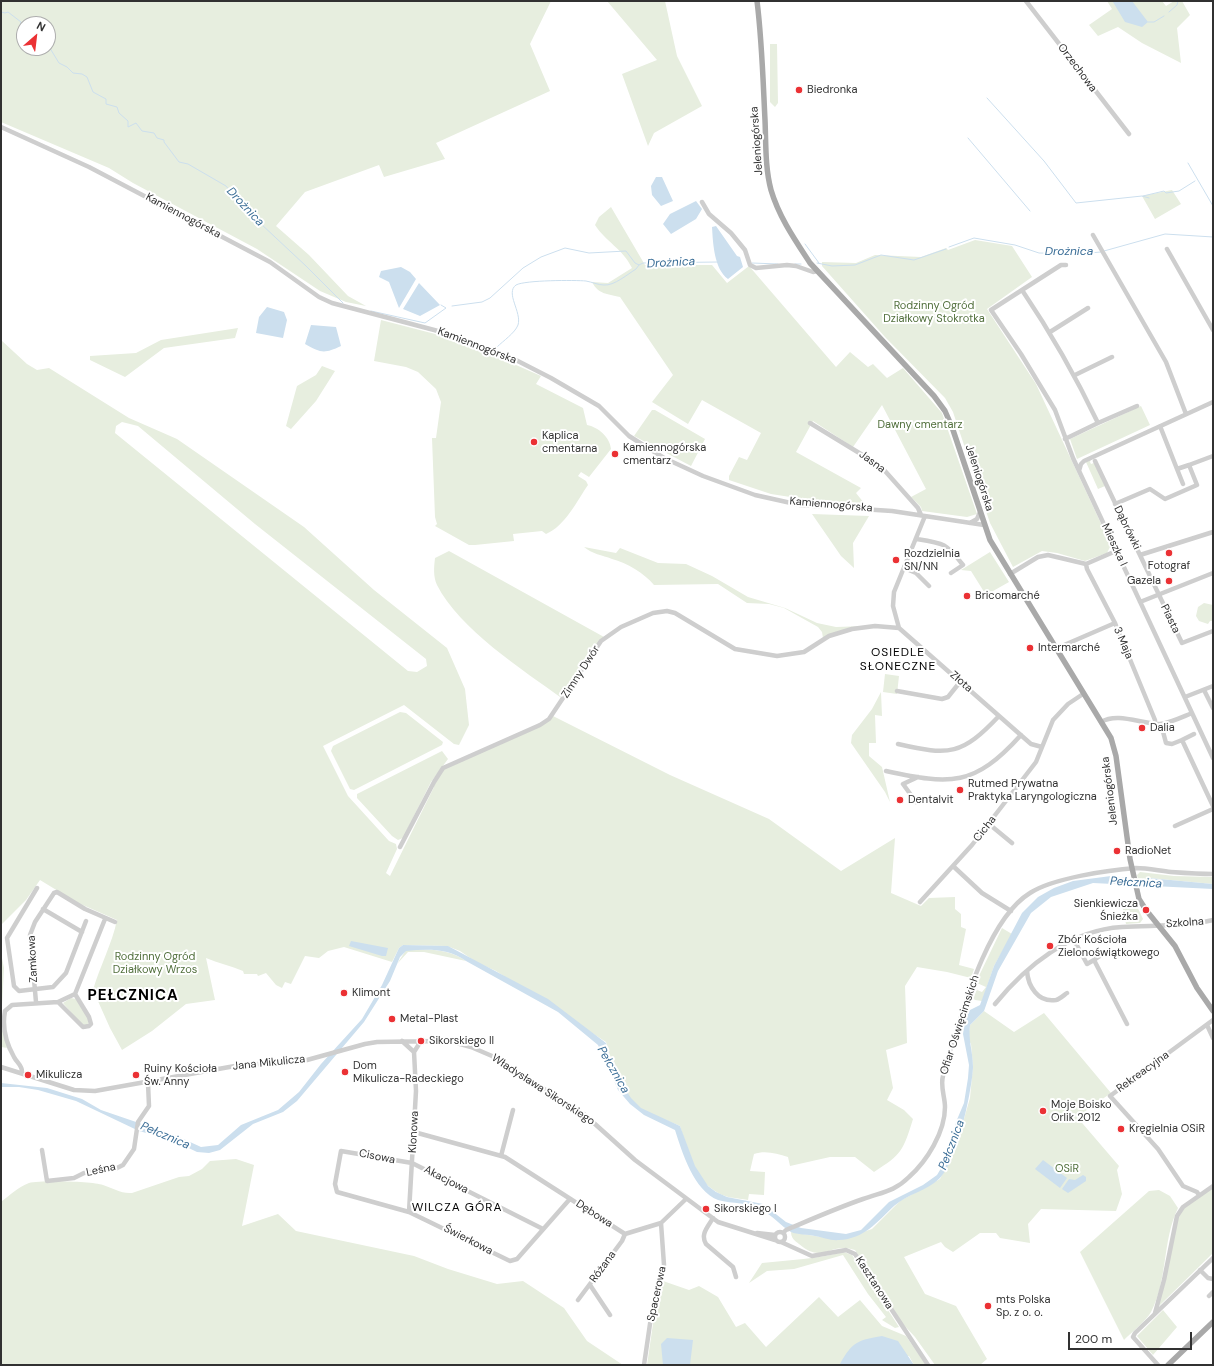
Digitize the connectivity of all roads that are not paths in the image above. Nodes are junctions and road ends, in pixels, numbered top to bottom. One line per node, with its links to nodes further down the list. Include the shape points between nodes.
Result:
1 (757, 1): 9 (main road, Jeleniogórska, via 762,40 766,159 771,189 794,238)
2 (1026, 1): 4 (street, Orzechowa)
3 (1, 127): 31 (street, Kamiennogórska, via 89,167 270,262 319,297 332,303 438,331 510,357 599,406 639,443 703,476 755,495 800,505)
4 (1129, 134)
5 (702, 202): 9 (street, via 709,214 731,233 745,250 750,265 756,268 787,265)
6 (1093, 235): 18 (street, via 1166,362)
7 (1167, 249): 12 (street)
8 (1066, 265): 10 (street, via 1061,265)
9 (817, 271): 30 (main road, Jeleniogórska, via 939,403 952,427)
10 (1022, 290): 13 (street); 22 (street, Mieszka I, via 991,310 1055,410)
11 (1088, 308): 13 (street)
12 (1213, 330)
13 (1050, 332): 15 (street)
14 (1112, 357): 15 (street)
15 (1075, 375): 20 (street)
16 (1213, 402): 18 (street)
17 (1137, 406): 20 (street)
18 (1186, 414): 21 (street)
19 (810, 423): 31 (street, Jasna, via 874,462)
20 (1098, 424): 22 (street)
21 (1160, 426): 26 (street); 27 (street, via 1084,461)
22 (1065, 439): 27 (street, Mieszka I)
23 (1213, 456): 25 (street)
24 (1095, 461): 29 (street, Dąbrówki)
25 (1189, 465): 26 (street); 29 (street, via 1197,485 1165,498 1150,490)
26 (1177, 469): 28 (street)
27 (1079, 471): 36 (street, Mieszka I)
28 (1183, 484)
29 (1115, 504): 37 (street, Dąbrówki)
30 (980, 512): 32 (street, via 977,519); 33 (main road, Jeleniogórska)
31 (923, 515): 32 (street, Kamiennogórska); 35 (street)
32 (968, 523): 33 (street, Kamiennogórska)
33 (984, 525): 42 (main road, Jeleniogórska)
34 (1213, 532): 37 (street)
35 (917, 539): 39 (street); 40 (street, via 939,542 951,549 962,565)
36 (1116, 551): 38 (street); 45 (street, Mieszka I)
37 (1140, 555): 44 (street, Dąbrówki)
38 (1086, 564): 42 (street, via 1048,555 1038,557); 46 (street, 3 Maja)
39 (904, 568): 43 (street, via 916,573); 47 (street, via 893,596)
40 (952, 573)
41 (1213, 573): 44 (street)
42 (1010, 574): 49 (main road, Jeleniogórska)
43 (929, 586)
44 (1159, 595): 45 (street); 48 (street, Piasta, via 1182,643)
45 (1140, 602): 55 (street, Mieszka I)
46 (1115, 623): 49 (street); 60 (street, 3 Maja)
47 (899, 628): 50 (street, Złota); 76 (street, Zimny Dwór, via 875,626 852,629 829,636 804,652 777,656 735,649 675,613 663,611 639,618 601,641 549,719 443,768)
48 (1213, 631)
49 (1055, 649): 54 (main road, Jeleniogórska)
50 (960, 682): 52 (street, via 942,700); 58 (street, Złota)
51 (1213, 686): 53 (street)
52 (897, 690)
53 (1204, 690): 55 (street); 56 (street)
54 (1082, 694): 59 (main road, Jeleniogórska); 66 (street, Cicha, via 1053,720)
55 (1185, 697): 57 (street, Mieszka I)
56 (1213, 708)
57 (1192, 713): 61 (street); 67 (street, Mieszka I)
58 (999, 716): 63 (street, Złota); 65 (street, via 976,740 955,749 934,751)
59 (1101, 722): 60 (street, via 1119,718); 78 (main road, Jeleniogórska, via 1111,738 1116,756 1123,821)
60 (1155, 723): 61 (street)
61 (1161, 724): 64 (street, via 1166,743 1172,744)
62 (1194, 734): 64 (street)
63 (1021, 735): 66 (street, Złota, via 1031,744); 69 (street, via 998,759 980,771 947,780)
64 (1182, 740): 71 (street)
65 (898, 744)
66 (1042, 748): 73 (street, Cicha, via 1036,762)
67 (1213, 758)
68 (886, 771): 69 (street)
69 (918, 777): 70 (street, via 903,784)
70 (916, 802)
71 (1213, 806)
72 (1213, 809): 74 (street)
73 (989, 824): 75 (street); 77 (street, Cicha)
74 (1175, 826)
75 (1012, 843)
76 (400, 847)
77 (953, 866): 81 (street, Cicha); 83 (street, via 982,893)
78 (1132, 869): 79 (street, Ofiar Oświęcimskich); 83 (street, Ofiar Oświęcimskich, via 1073,878 1040,888 1029,893); 88 (main road, Jeleniogórska, via 1137,892)
79 (1213, 874)
80 (37, 888): 94 (street, Zamkowa, via 7,938 14,986 19,991)
81 (920, 902)
82 (43, 909): 84 (street, Zamkowa, via 56,892); 89 (street); 94 (street, Zamkowa, via 30,935)
83 (1011, 911): 127 (street, Ofiar Oświęcimskich, via 980,964 966,1000 942,1077 942,1129 923,1161 910,1177 891,1190 796,1226)
84 (105, 919): 87 (street, Zamkowa); 96 (street)
85 (1213, 920): 88 (street, Szkolna)
86 (86, 921): 89 (street, Zamkowa)
87 (115, 922)
88 (1157, 925): 90 (street, Szkolna, via 1106,929); 100 (main road, Jeleniogórska, via 1174,946)
89 (82, 932): 94 (street, Zamkowa, via 66,973 53,987)
90 (1074, 940): 92 (street, via 1087,964); 93 (street, Szkolna)
91 (1103, 954): 92 (street)
92 (1094, 960): 102 (street)
93 (1027, 971): 95 (street, via 1027,978 1037,996 1056,1000); 99 (street, Szkolna, via 1013,982)
94 (34, 989): 97 (street, Zamkowa)
95 (1067, 993)
96 (74, 994): 98 (street); 98 (street, via 91,1021 86,1028)
97 (36, 1002): 98 (street); 110 (street, via 12,1005 5,1011 6,1038 13,1056 21,1066)
98 (58, 1002)
99 (995, 1004)
100 (1213, 1011)
101 (1213, 1020): 103 (street, Rekreacyjna)
102 (1127, 1024)
103 (1207, 1025): 104 (street); 119 (street, Rekreacyjna, via 1110,1096 1158,1149 1183,1186)
104 (1213, 1038)
105 (402, 1041): 106 (street, Władysława Sikorskiego); 107 (street); 108 (street, Władysława Sikorskiego, via 365,1044)
106 (421, 1041): 107 (street); 121 (street, Władysława Sikorskiego, via 456,1043 480,1050 497,1059 590,1118 631,1156)
107 (414, 1052): 113 (street, Klonowa)
108 (327, 1054): 111 (street, Jana Mikulicza, via 307,1060 235,1066)
109 (1, 1067): 110 (street, Jana Mikulicza)
110 (22, 1074): 111 (street, Jana Mikulicza, via 81,1091)
111 (148, 1083): 114 (street, Leśna, via 149,1106 138,1122 134,1149 116,1169 47,1181)
112 (513, 1110): 116 (street)
113 (414, 1132): 116 (street, Dębowa); 117 (street, Klonowa)
114 (42, 1150)
115 (341, 1151): 117 (street, Cisowa); 122 (street, Świerkowa, via 336,1191)
116 (501, 1156): 120 (street, Dębowa)
117 (412, 1163): 122 (street, Klonowa); 125 (street, Akacjowa)
118 (1213, 1186): 119 (street)
119 (1199, 1195): 137 (street, via 1176,1216)
120 (570, 1199): 125 (street, Świerkowa); 126 (street, Dębowa)
121 (686, 1199): 123 (street, Władysława Sikorskiego); 124 (street, Dębowa)
122 (409, 1212): 125 (street, Świerkowa, via 510,1261 515,1260)
123 (713, 1218): 128 (street, Władysława Sikorskiego, via 728,1226); 131 (street, via 703,1240 733,1267)
124 (661, 1222): 126 (street, Dębowa); 140 (street, Spacerowa, via 664,1265)
125 (543, 1229)
126 (625, 1234): 133 (street, Różana)
127 (784, 1236): 128 (street, Kasztanowa); 128 (street, Ofiar Oświęcimskich, via 780,1232); 141 (street, Kasztanowa, via 795,1248 812,1256 846,1250 855,1254)
128 (775, 1237)
129 (1213, 1258): 130 (street)
130 (1200, 1270): 132 (street, via 1208,1278); 137 (street)
131 (736, 1277)
132 (1213, 1279)
133 (590, 1285): 136 (street, Różana); 138 (street)
134 (1213, 1292): 135 (street)
135 (1209, 1296)
136 (578, 1300)
137 (1155, 1313): 142 (street, via 1133,1337)
138 (610, 1315)
139 (1213, 1322): 143 (main road)
140 (644, 1365)
141 (928, 1365)
142 (1158, 1365)
143 (1168, 1365)

